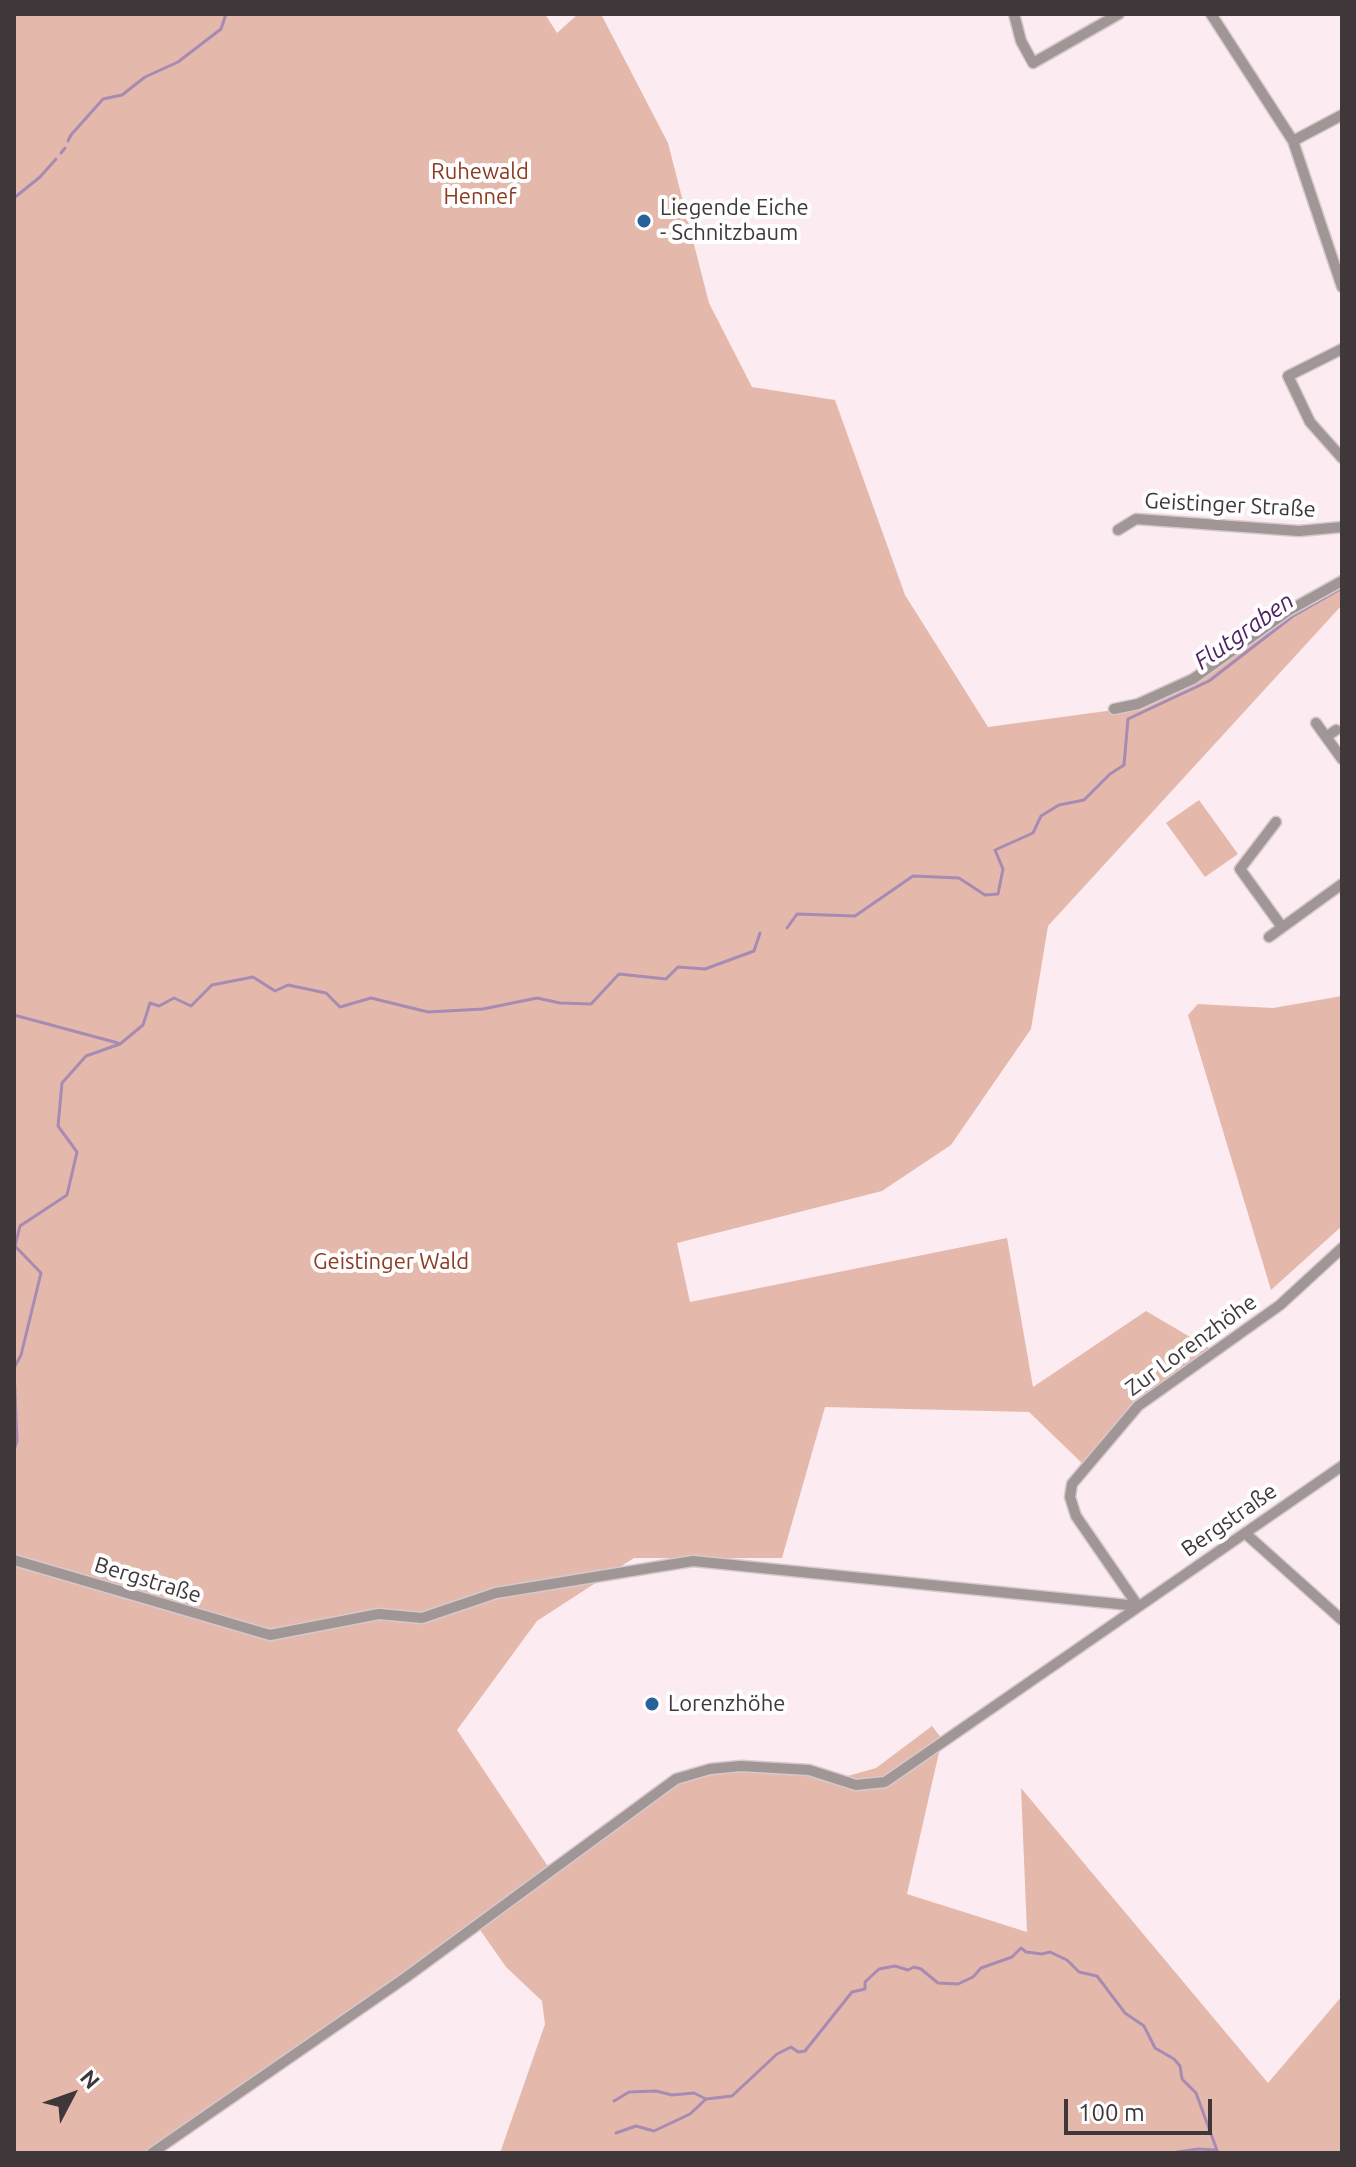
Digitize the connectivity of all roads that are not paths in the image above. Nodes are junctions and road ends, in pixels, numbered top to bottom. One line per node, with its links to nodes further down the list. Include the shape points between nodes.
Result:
1 (1014, 14): 2 (street, via 1033,63)
2 (1119, 14)
3 (1211, 14): 5 (street)
4 (1342, 115): 5 (street)
5 (1293, 141): 6 (street)
6 (1342, 287)
7 (1342, 349): 8 (street, via 1288,376 1310,422)
8 (1342, 458)
9 (1342, 527): 10 (street, Geistinger Straße, via 1299,531 1136,519)
10 (1118, 530)
11 (1342, 581): 12 (street, via 1288,611 1193,679)
12 (1114, 709)
13 (1316, 723): 14 (street, via 1331,733)
14 (1342, 759)
15 (1276, 822): 17 (street, via 1240,869)
16 (1342, 884): 17 (street)
17 (1282, 927): 18 (street)
18 (1269, 937)
19 (1342, 1248): 23 (street, Zur Lorenzhöhe, via 1280,1305 1138,1406 1072,1484 1076,1516)
20 (1342, 1466): 21 (street, Bergstraße)
21 (1246, 1534): 23 (street, Bergstraße); 24 (street)
22 (14, 1560): 23 (street, Bergstraße, via 270,1635 379,1614 422,1618 496,1593 693,1561)
23 (1138, 1606): 25 (street, Bergstraße, via 885,1782 856,1785 809,1770 741,1766 676,1779 405,1978)
24 (1342, 1620)
25 (152, 2153)

